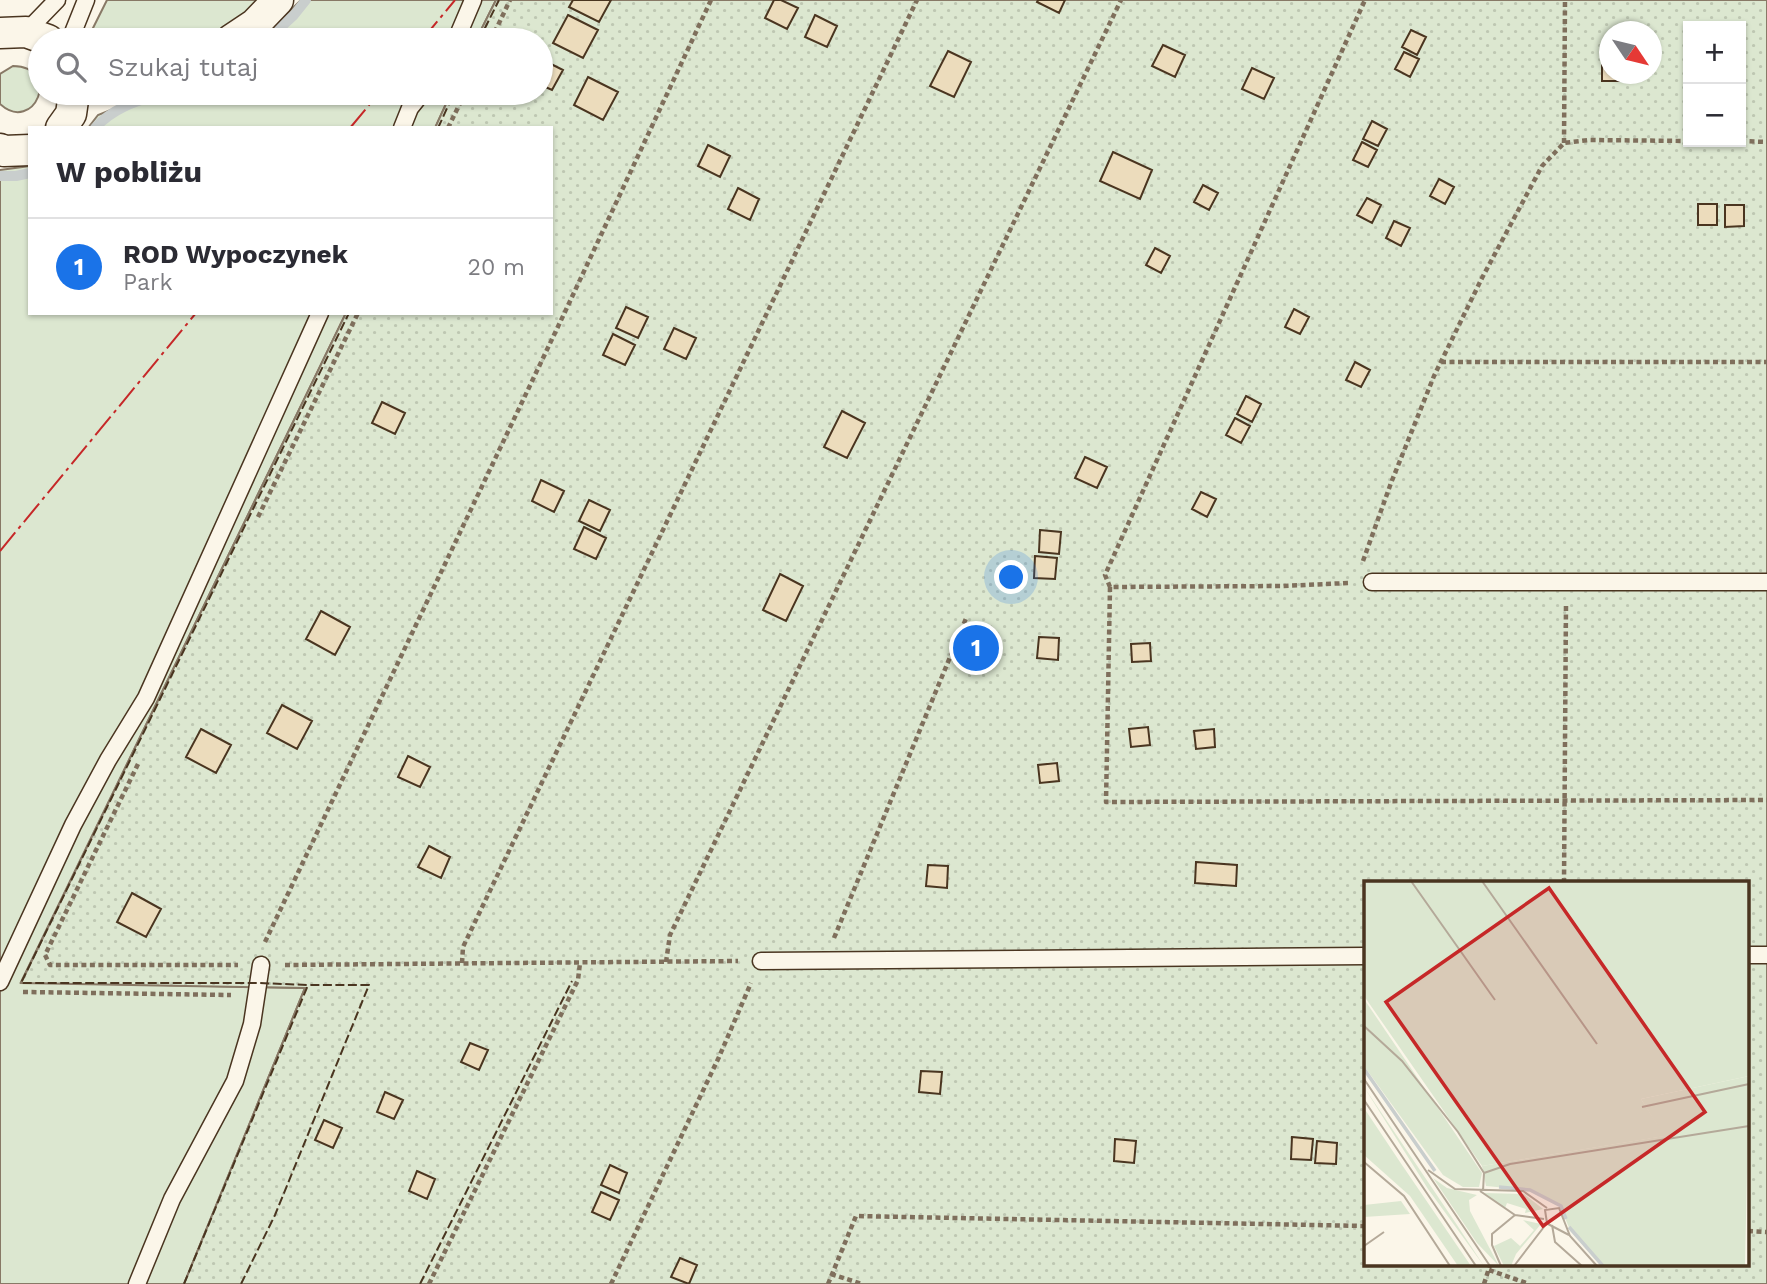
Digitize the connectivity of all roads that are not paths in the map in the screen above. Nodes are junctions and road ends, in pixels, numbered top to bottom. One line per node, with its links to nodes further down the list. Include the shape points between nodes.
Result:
1 (57, 0): 8 (lane)
2 (86, 0): 5 (lane)
3 (278, 0): 6 (street)
4 (473, 0): 7 (lane)
5 (75, 28)
6 (249, 28)
7 (462, 28)
8 (15, 34)
9 (72, 105): 11 (street)
10 (412, 105): 12 (lane)
11 (62, 126)
12 (403, 126)
13 (0, 149): 14 (street)
14 (28, 150)
15 (319, 315): 21 (lane, via 146,698 73,825)
16 (1372, 582): 17 (lane)
17 (1767, 582)
18 (1364, 956): 19 (lane)
19 (761, 961)
20 (261, 965): 22 (lane, via 252,1024 235,1081 172,1199)
21 (0, 982)
22 (137, 1284)

